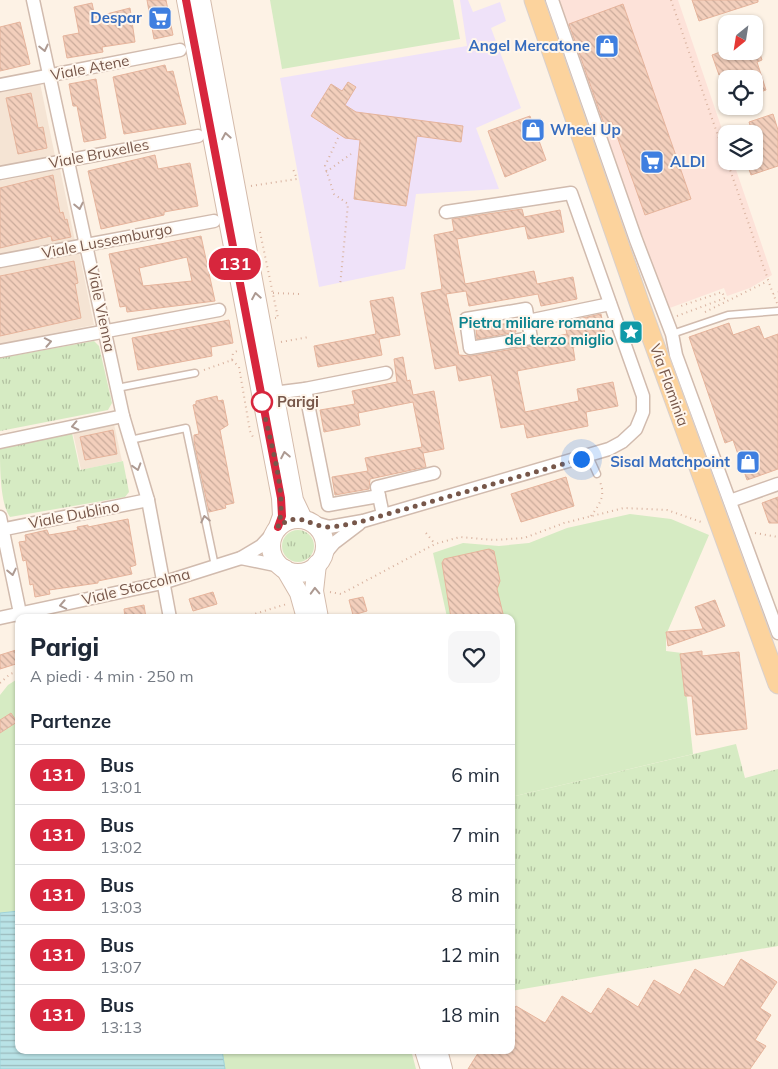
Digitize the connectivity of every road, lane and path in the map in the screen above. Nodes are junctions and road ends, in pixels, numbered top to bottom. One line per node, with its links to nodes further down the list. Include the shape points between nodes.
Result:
1 (33, 0): 8 (street, Viale Vienna, one-way to 8)
2 (186, 0): 68 (main road, via 281,498 282,516)
3 (201, 0): 50 (main road, one-way to 3)
4 (534, 0): 30 (main road, Via Flaminia)
5 (552, 0): 30 (street)
6 (671, 0): 10 (path)
7 (180, 50): 8 (street, Viale Atene)
8 (50, 76): 9 (street, Viale Atene); 14 (street, Viale Vienna)
9 (0, 85)
10 (718, 134)
11 (198, 136): 14 (street, Viale Bruxelles)
12 (338, 138): 17 (path, via 325,166)
13 (351, 154): 17 (path)
14 (69, 160): 18 (street, Viale Bruxelles); 22 (street, Viale Vienna, one-way to 22)
15 (293, 169): 19 (path, via 297,178)
16 (730, 170): 24 (path)
17 (326, 172): 25 (path, via 334,194 348,204)
18 (0, 173)
19 (251, 186)
20 (446, 212): 31 (street, via 571,192)
21 (214, 221): 22 (street, Viale Lussemburgo)
22 (87, 244): 23 (street, Viale Lussemburgo); 39 (street, Viale Vienna)
23 (0, 261)
24 (768, 281): 29 (path); 37 (path)
25 (340, 286)
26 (273, 292): 28 (path)
27 (778, 292): 29 (path)
28 (301, 294)
29 (773, 294): 33 (path)
30 (649, 302): 40 (street); 91 (main road, Via Flaminia)
31 (610, 304): 38 (street); 55 (street, via 642,396 643,412 636,429 622,442)
32 (682, 306): 36 (path, via 722,292 724,298)
33 (778, 307)
34 (218, 310): 39 (street)
35 (778, 310): 40 (lane, Via Flaminia, via 728,316)
36 (684, 313)
37 (697, 316)
38 (528, 321): 38 (street, via 526,308 466,319 470,348 531,338)
39 (106, 332): 44 (street, one-way to 39); 48 (street, Viale Vienna)
40 (672, 334): 61 (street, Via Flaminia, via 676,355)
41 (309, 337): 42 (path)
42 (281, 342)
43 (239, 350): 45 (path, via 233,353)
44 (0, 351)
45 (232, 360): 46 (path); 52 (path, via 238,367)
46 (195, 373): 48 (lane)
47 (386, 373): 49 (street)
48 (117, 388): 51 (street, Viale Vienna)
49 (305, 389): 50 (street); 59 (street, via 328,505)
50 (274, 393): 64 (main road, one-way to 50, via 294,500)
51 (123, 416): 53 (street, Viale Vienna); 54 (street, one-way to 54)
52 (253, 438)
53 (129, 440): 60 (street, Viale Vienna, one-way to 60); 75 (lane, one-way to 53, via 186,428)
54 (0, 442)
55 (588, 456): 57 (lane); 62 (street)
56 (434, 473): 59 (street, via 377,487)
57 (597, 474): 63 (path, via 603,490 601,502)
58 (778, 484): 61 (street)
59 (379, 496): 62 (street)
60 (148, 500): 67 (street, Viale Dublino); 77 (street, Viale Vienna)
61 (730, 501): 69 (street, Via Flaminia)
62 (383, 515): 65 (street)
63 (591, 516): 66 (path, via 624,508 667,510); 72 (path, via 524,538 460,537)
64 (307, 521): 65 (street, via 329,527); 68 (main road, via 290,520); 74 (main road, via 322,534 325,542)
65 (363, 521): 74 (street, via 334,543)
66 (704, 523)
67 (1, 526): 80 (street, one-way to 80)
68 (276, 530): 73 (street, Viale Stoccolma, via 261,546); 76 (main road, via 270,547 275,561)
69 (741, 531): 71 (path); 88 (street, Via Flaminia)
70 (426, 533): 72 (path)
71 (778, 537)
72 (435, 544): 78 (path, via 341,594)
73 (241, 558): 75 (street, Viale Stoccolma); 76 (street, Viale Stoccolma)
74 (320, 560): 76 (main road, via 301,573); 85 (main road, one-way to 74, via 314,591)
75 (215, 566): 77 (street, Viale Stoccolma)
76 (282, 568): 84 (main road, via 299,593)
77 (162, 583): 81 (street, Viale Stoccolma, one-way to 81); 82 (street, Viale Vienna)
78 (328, 592)
79 (293, 603): 83 (path)
80 (21, 614)
81 (30, 614)
82 (169, 614)
83 (255, 614)
84 (305, 614)
85 (318, 614)
86 (15, 617): 87 (street, Viale Stoccolma)
87 (0, 618)
88 (778, 633)
89 (15, 672): 90 (path)
90 (0, 683)
91 (778, 684)
92 (425, 1054): 94 (main road)
93 (439, 1054): 95 (main road)
94 (430, 1069)
95 (443, 1069)

